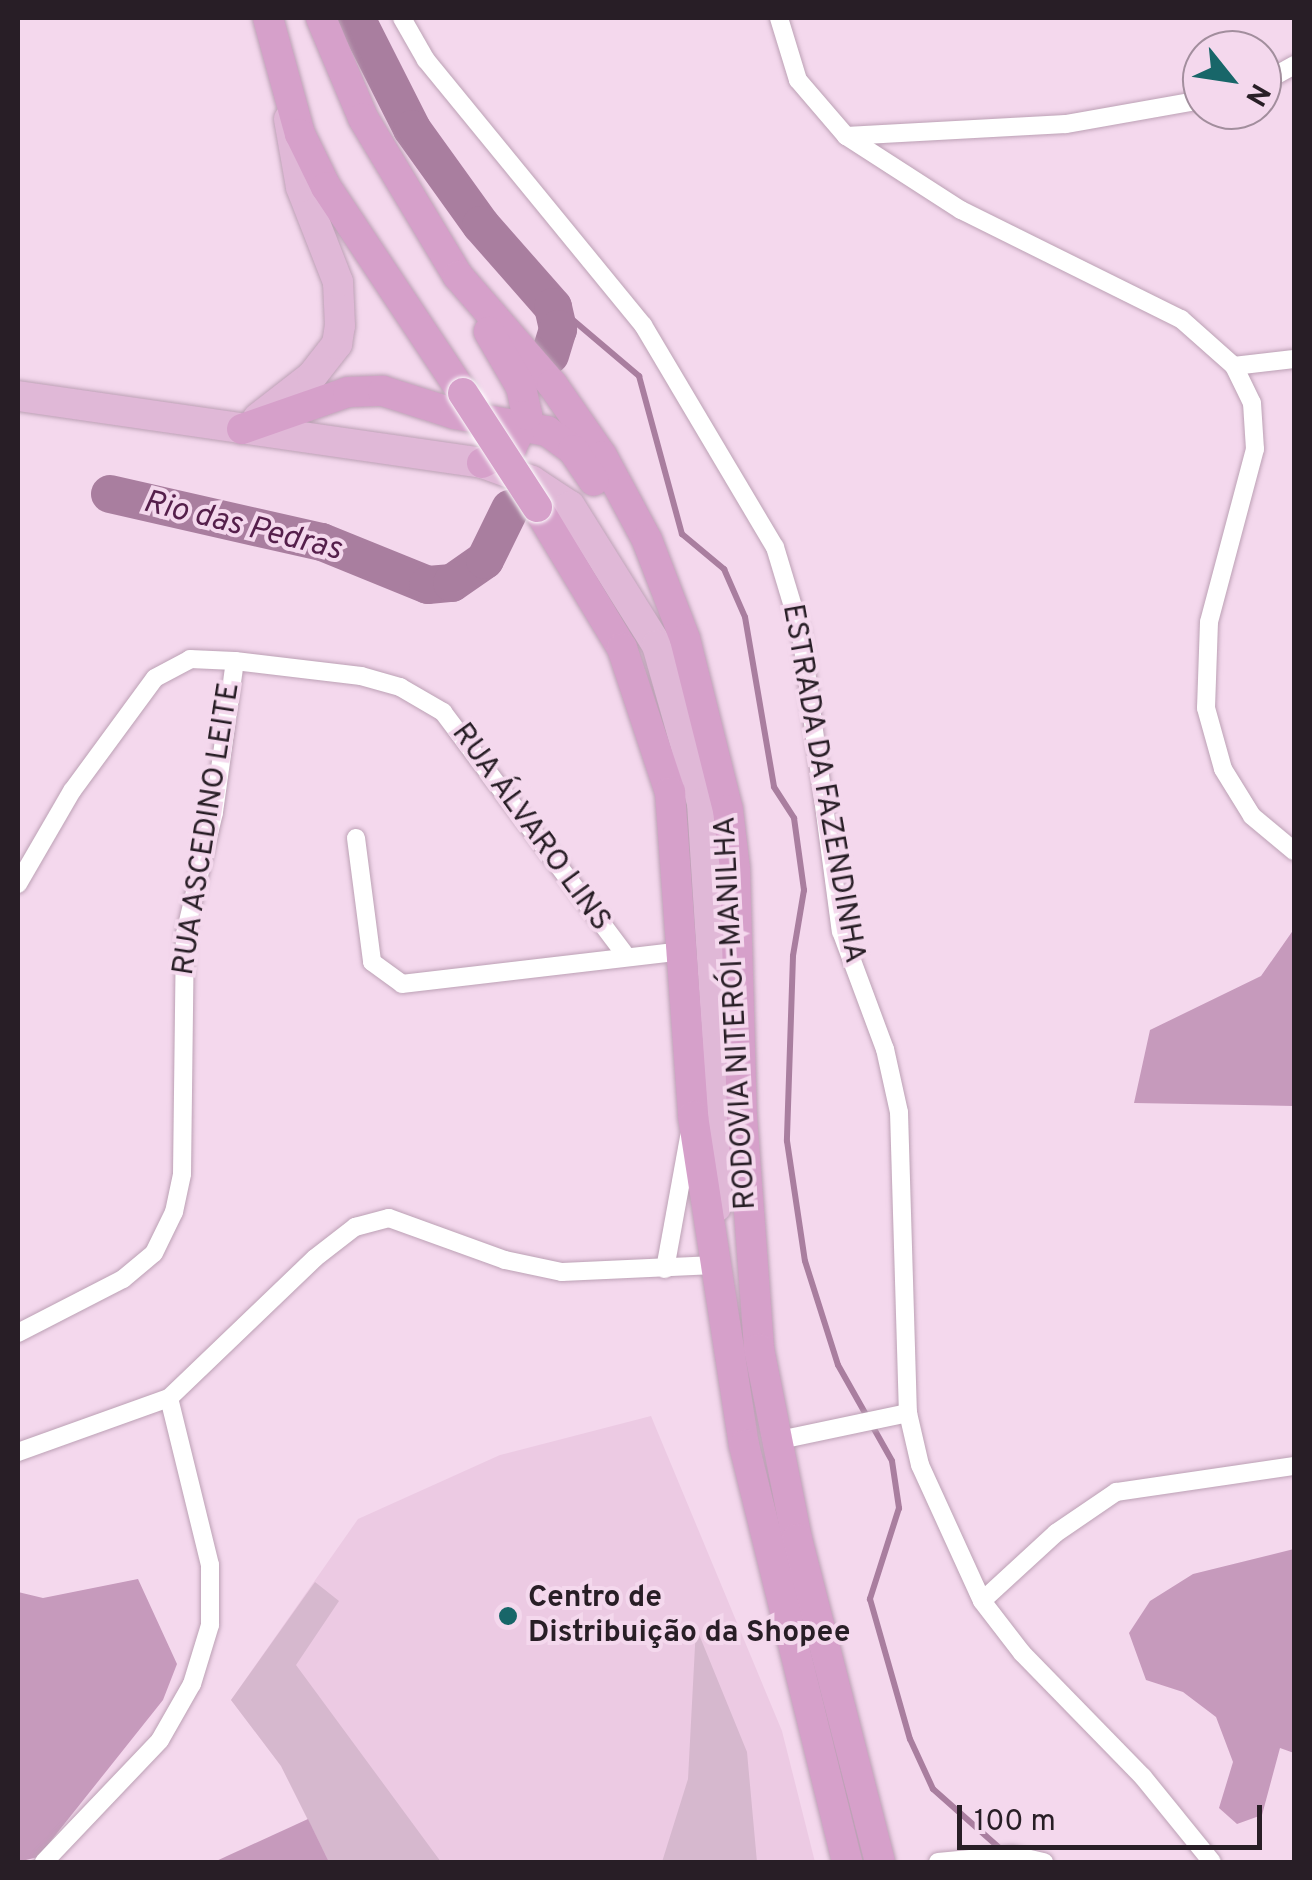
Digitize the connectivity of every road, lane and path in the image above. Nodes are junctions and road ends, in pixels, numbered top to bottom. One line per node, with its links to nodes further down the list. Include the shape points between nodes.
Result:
1 (268, 18): 5 (highway, RODOVIA NITERÓI-MANILHA)
2 (321, 18): 8 (highway, RODOVIA NITERÓI-MANILHA, via 349,91)
3 (402, 18): 30 (street, ESTRADA DA FAZENDINHA, via 426,60 644,324 776,547 802,633 841,931 885,1049 899,1112)
4 (778, 18): 7 (street, via 798,80)
5 (282, 81): 9 (main road, via 301,187 341,296); 23 (highway, RODOVIA NITERÓI-MANILHA, bridge, via 326,187 593,592 645,706 670,792)
6 (1182, 104): 7 (street, via 1066,124)
7 (846, 136): 11 (street, via 961,210 1181,319)
8 (458, 276): 14 (highway, via 521,387); 18 (highway, RODOVIA NITERÓI-MANILHA, via 552,384 602,456 647,540)
9 (337, 344): 13 (main road); 15 (main road, via 300,387)
10 (1294, 359): 11 (street)
11 (1234, 366): 21 (street, via 1252,403 1256,449 1210,622 1206,708 1223,769 1252,816)
12 (18, 396): 15 (main road)
13 (333, 397): 14 (highway, via 383,391 455,414); 15 (highway); 16 (main road, via 333,430)
14 (524, 424): 17 (highway, via 510,448); 18 (highway, via 547,430 573,450)
15 (242, 429): 16 (main road)
16 (346, 446): 17 (main road)
17 (482, 463): 26 (main road, via 551,491 590,530 657,645 688,741 702,803 718,1048)
18 (686, 640): 31 (highway, RODOVIA NITERÓI-MANILHA, via 728,810 735,870 750,1252)
19 (235, 661): 22 (street, RUA ÁLVARO LINS, via 190,659 154,678 72,790); 24 (street, RUA ÁLVARO LINS, via 361,676 400,687 444,712); 28 (street, RUA ASCEDINO LEITE, via 214,812 185,934 182,1174 174,1212 154,1253 123,1279)
20 (356, 838): 24 (street, via 363,931 372,962 391,980 420,985)
21 (1294, 851)
22 (18, 884)
23 (685, 951): 24 (street); 25 (highway, RODOVIA NITERÓI-MANILHA)
24 (624, 953)
25 (693, 1116): 26 (highway, RODOVIA NITERÓI-MANILHA); 27 (street)
26 (715, 1265): 27 (street); 36 (highway, RODOVIA NITERÓI-MANILHA, via 763,1533)
27 (665, 1269): 29 (street, via 562,1272 374,1218 315,1258)
28 (18, 1333)
29 (169, 1398): 32 (street); 35 (street, via 210,1564 210,1625 192,1684 160,1740)
30 (908, 1413): 31 (street); 34 (street, ESTRADA DA FAZENDINHA, via 939,1518)
31 (774, 1441): 37 (highway, RODOVIA NITERÓI-MANILHA)
32 (18, 1452)
33 (1294, 1466): 34 (street, via 1116,1492 1068,1523)
34 (982, 1602): 40 (street, ESTRADA DA FAZENDINHA, via 1022,1653 1143,1776)
35 (44, 1862)
36 (847, 1862)
37 (880, 1862)
38 (938, 1862): 39 (street, via 1013,1854)
39 (1044, 1862)
40 (1212, 1862)

